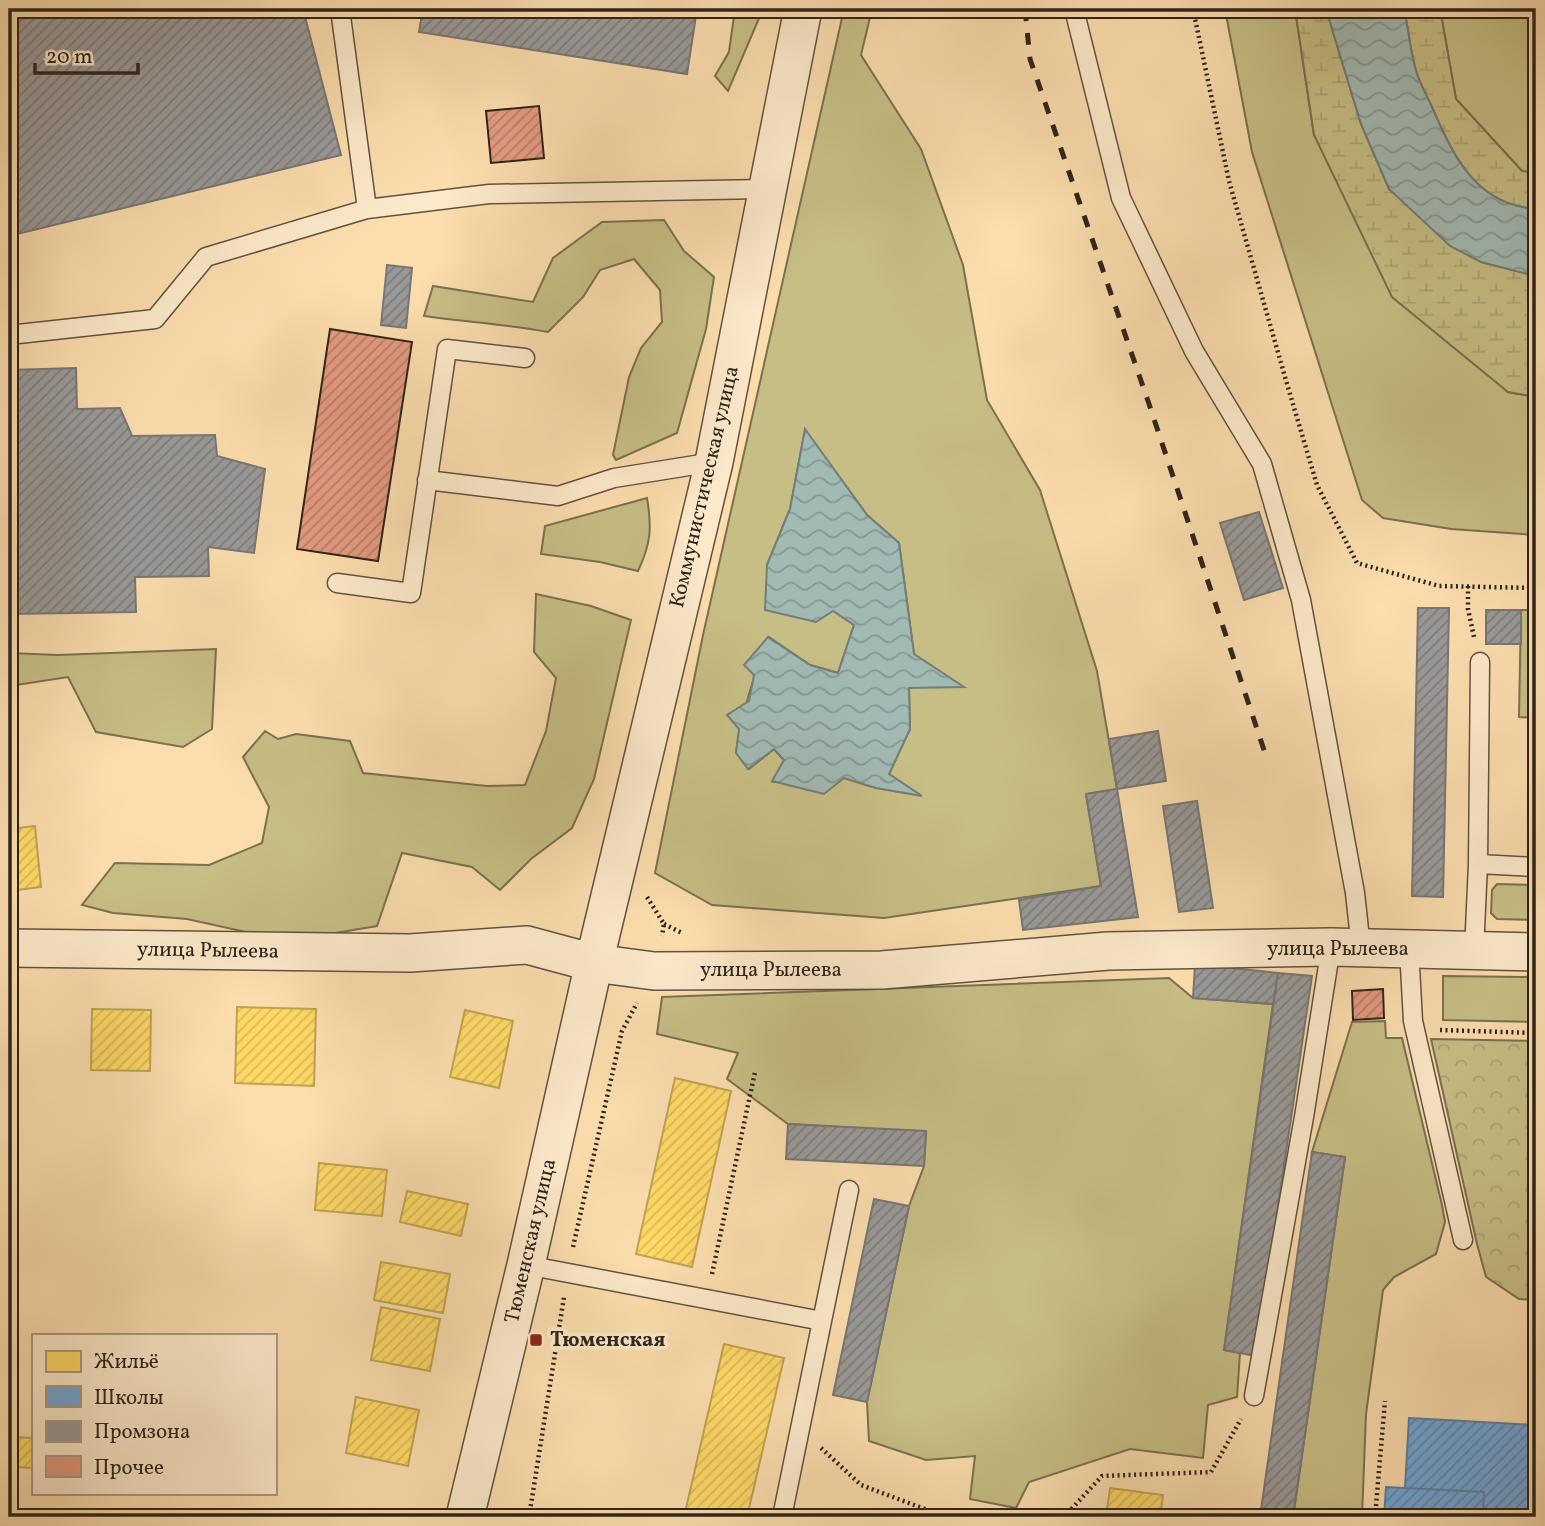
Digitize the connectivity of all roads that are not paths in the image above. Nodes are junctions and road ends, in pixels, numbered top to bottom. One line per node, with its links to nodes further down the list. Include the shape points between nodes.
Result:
1 (340, 9): 5 (lane)
2 (803, 9): 4 (street, Коммунистическая улица)
3 (1074, 9): 14 (lane, via 1121,198 1194,351 1262,464 1301,600 1355,892)
4 (768, 189): 5 (lane, via 489,194); 8 (street, Коммунистическая улица)
5 (367, 209): 6 (lane, via 206,257 156,319)
6 (9, 335)
7 (525, 358): 9 (lane, via 447,349)
8 (714, 462): 9 (lane, via 614,478 558,496); 19 (street, Коммунистическая улица)
9 (427, 480): 10 (lane, via 411,593)
10 (337, 583)
11 (1480, 662): 12 (lane)
12 (1478, 864): 13 (lane); 17 (lane)
13 (1536, 867)
14 (1346, 947): 16 (street, улица Рылеева); 19 (street, улица Рылеева, via 1108,951 882,970 654,971); 24 (lane, via 1304,1117)
15 (9, 948): 19 (street, улица Рылеева, via 410,953 527,945)
16 (1409, 949): 17 (street, улица Рылеева); 21 (lane, via 1415,1030)
17 (1474, 951): 18 (street, улица Рылеева)
18 (1536, 952)
19 (594, 963): 22 (street, Тюменская улица)
20 (849, 1190): 23 (lane)
21 (1463, 1241)
22 (526, 1265): 23 (lane); 25 (street, Тюменская улица)
23 (822, 1321): 26 (lane)
24 (1254, 1396)
25 (465, 1517)
26 (782, 1517)

